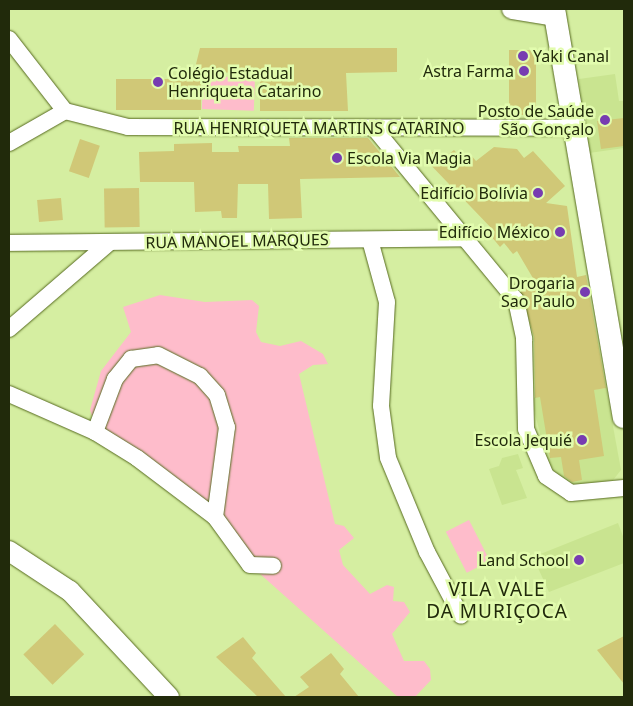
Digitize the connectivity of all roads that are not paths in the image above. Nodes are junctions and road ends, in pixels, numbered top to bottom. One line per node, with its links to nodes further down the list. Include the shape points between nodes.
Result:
1 (512, 9): 2 (street)
2 (555, 12): 6 (main road)
3 (9, 39): 4 (street)
4 (65, 111): 5 (street, RUA HENRIQUETA MARTINS CATARINO, via 128,127); 7 (street)
5 (374, 128): 6 (street, RUA HENRIQUETA MARTINS CATARINO); 8 (street)
6 (574, 128): 14 (main road)
7 (9, 144)
8 (466, 238): 9 (street, RUA MANOEL MARQUES); 16 (street, via 516,300 524,339 526,428 539,465 554,485 570,494)
9 (370, 240): 10 (street, RUA MANOEL MARQUES); 20 (street, via 387,302 381,406 388,458 420,536)
10 (109, 242): 11 (street, RUA MANOEL MARQUES); 12 (street)
11 (9, 243)
12 (9, 329)
13 (9, 394): 15 (street)
14 (624, 418)
15 (95, 432): 17 (street); 17 (street, via 115,380 131,359 158,355 200,376 217,395 227,427)
16 (624, 488)
17 (215, 517): 19 (street, via 250,565)
18 (9, 551): 21 (street, via 70,591)
19 (272, 566)
20 (462, 616)
21 (169, 697)

